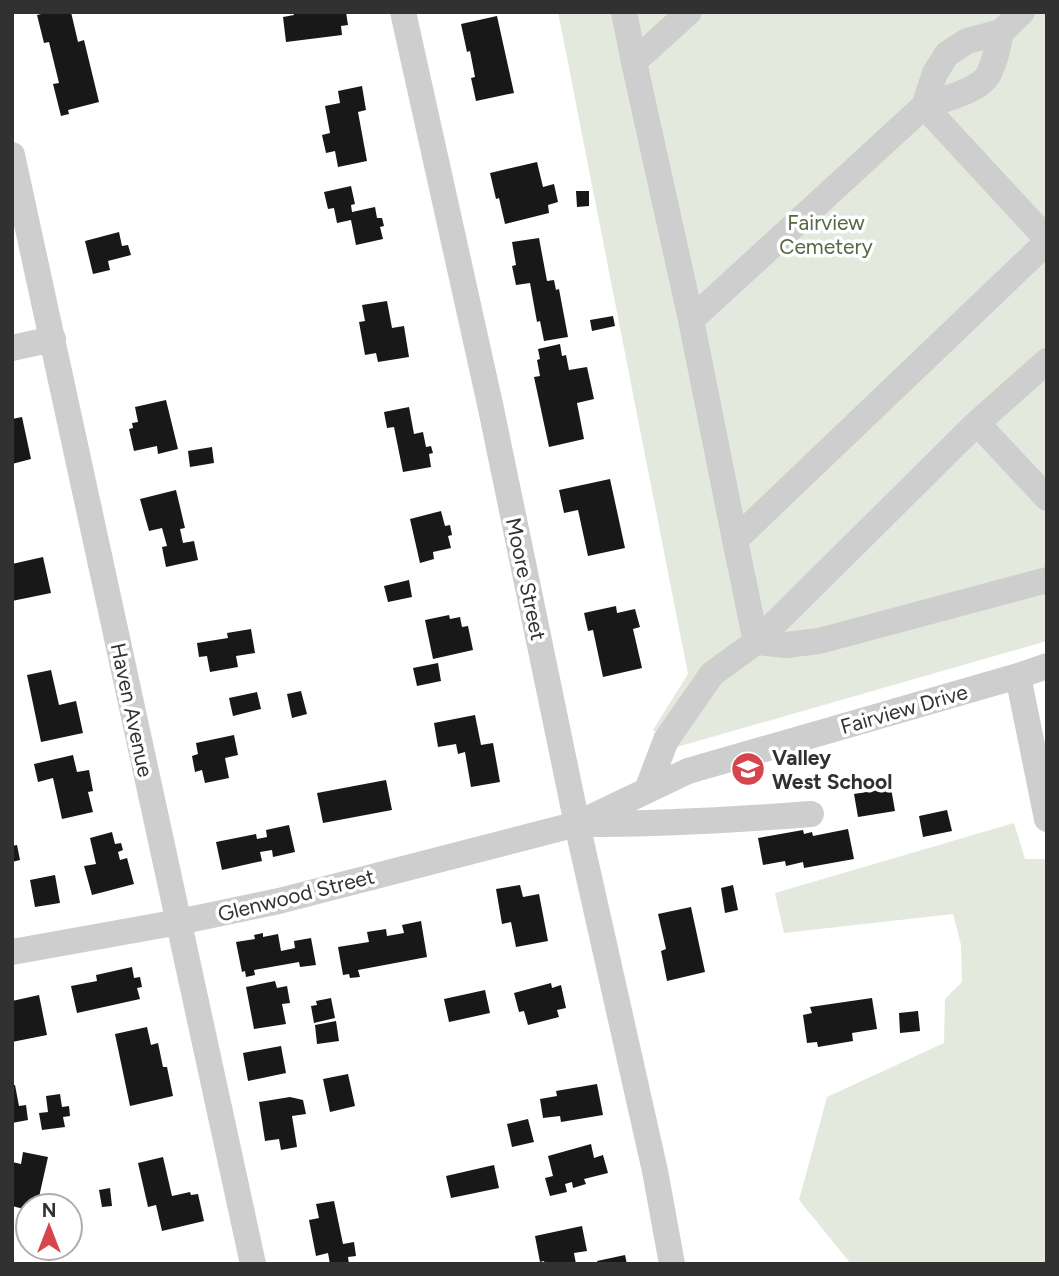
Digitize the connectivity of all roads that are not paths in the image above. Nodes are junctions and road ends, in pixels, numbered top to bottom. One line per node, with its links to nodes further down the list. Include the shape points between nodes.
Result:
1 (403, 12): 24 (street, Moore Street)
2 (624, 12): 6 (street)
3 (689, 12): 6 (street)
4 (1022, 12): 5 (street)
5 (1001, 32): 7 (street, via 967,41 947,54 935,73); 7 (street, via 987,78 967,91)
6 (634, 62): 10 (street)
7 (925, 106): 9 (street); 10 (street)
8 (12, 155): 11 (street, Haven Avenue)
9 (1047, 241): 16 (street)
10 (691, 320): 16 (street)
11 (53, 339): 12 (street); 25 (street, Haven Avenue)
12 (12, 348)
13 (1047, 360): 14 (street)
14 (977, 423): 15 (street); 18 (street)
15 (1047, 498)
16 (735, 540): 18 (street)
17 (1047, 580): 18 (street, via 819,642)
18 (756, 642): 21 (street, via 712,674 666,740)
19 (1047, 666): 20 (street, Fairview Drive)
20 (1018, 676): 21 (street, Fairview Drive, via 699,768); 23 (street)
21 (647, 790): 24 (street, Fairview Drive)
22 (811, 814): 24 (street)
23 (1047, 818)
24 (577, 824): 25 (street, Glenwood Street, via 279,901); 28 (street, Moore Street)
25 (179, 922): 26 (street, Glenwood Street); 27 (street, Haven Avenue)
26 (12, 952)
27 (253, 1264)
28 (672, 1264)

